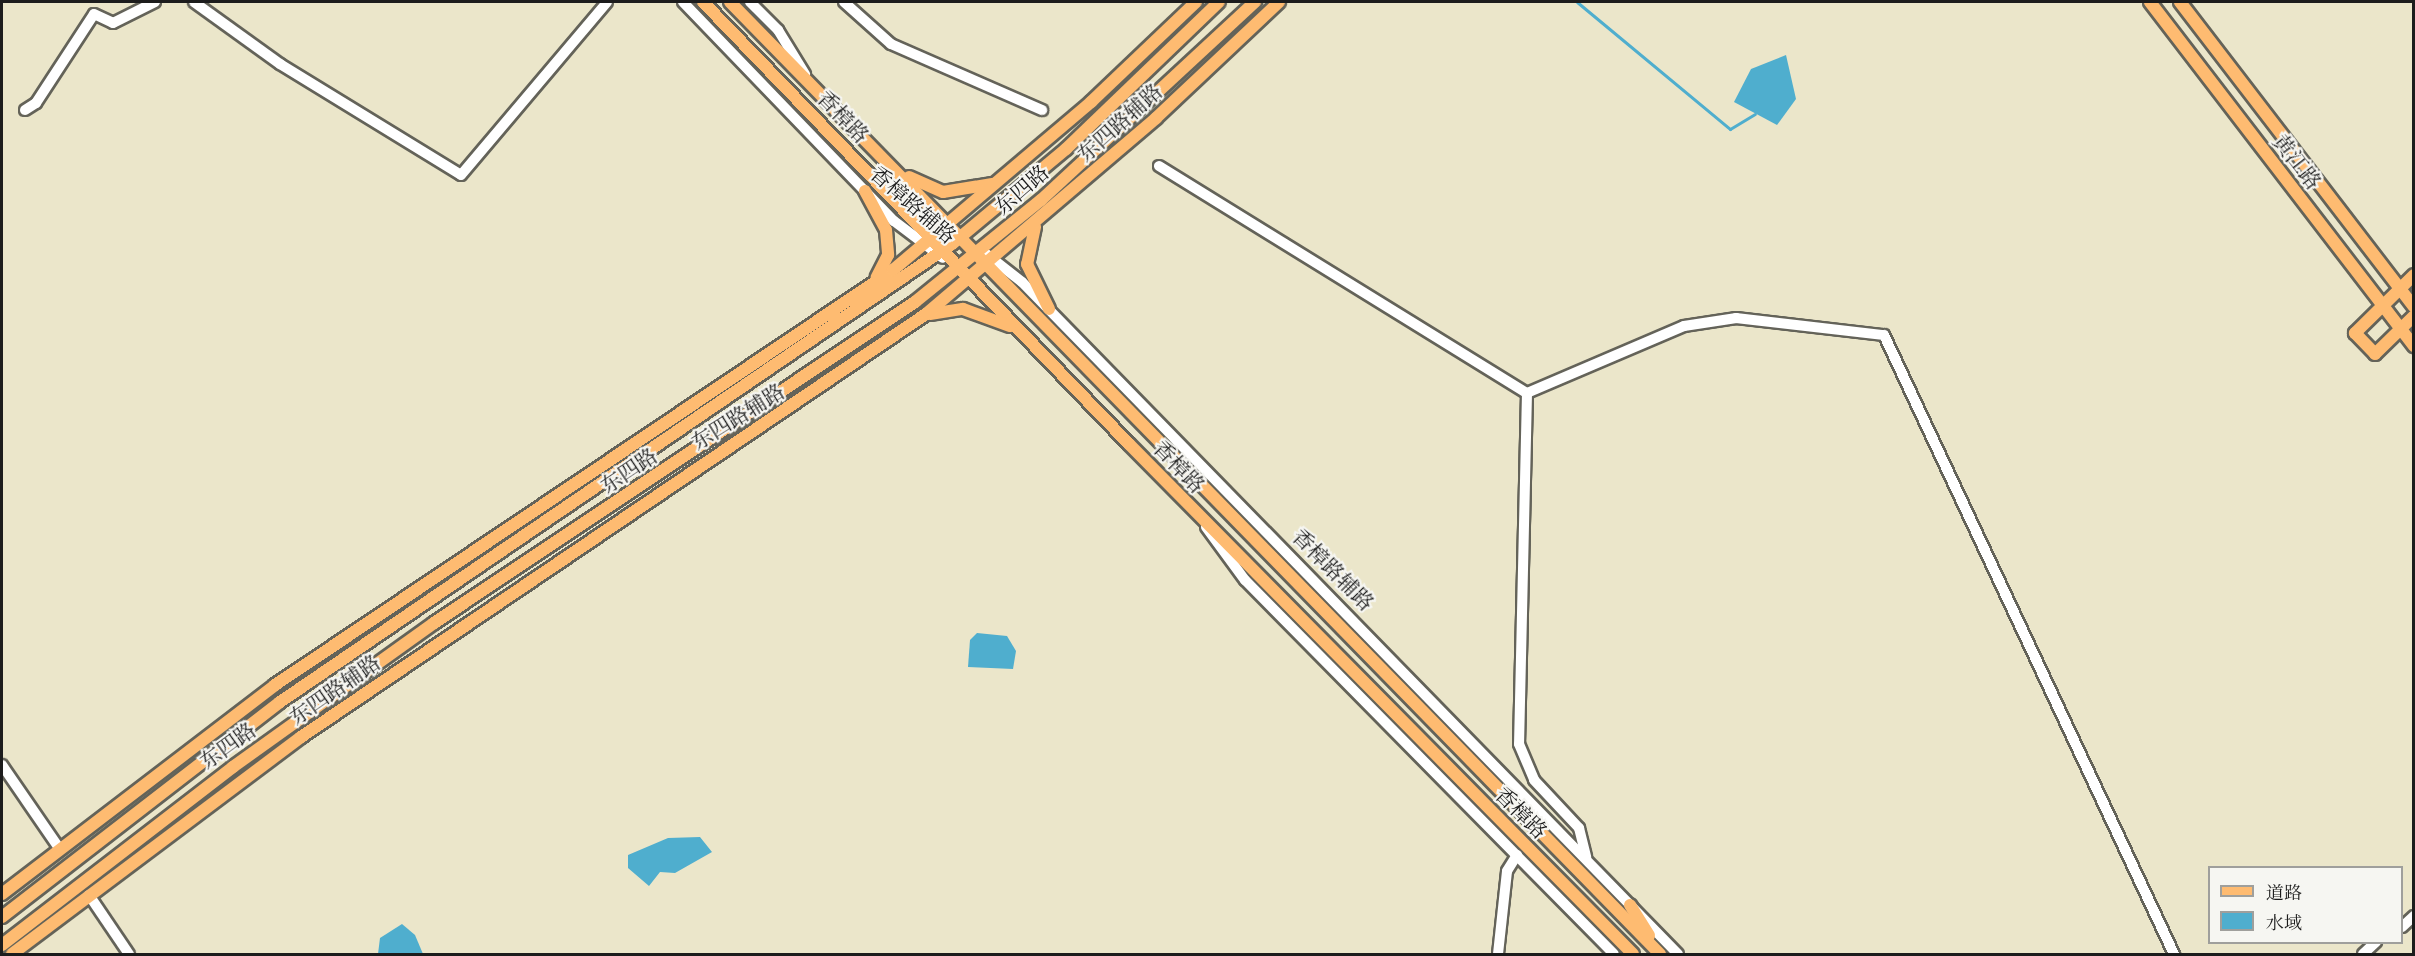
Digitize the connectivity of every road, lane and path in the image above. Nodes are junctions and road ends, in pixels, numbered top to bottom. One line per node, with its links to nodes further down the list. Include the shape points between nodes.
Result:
1 (155, 2): 18 (street, via 113,23 94,14 36,103)
2 (194, 2): 3 (street, via 280,64 461,176)
3 (607, 2)
4 (683, 2): 26 (street, 香樟路辅路)
5 (703, 2): 30 (main road, 香樟路)
6 (730, 2): 15 (main road, 香樟路)
7 (750, 2): 15 (street, 香樟路, via 778,30)
8 (844, 2): 19 (street, via 891,44)
9 (1196, 2): 17 (main road, 东四路辅路)
10 (1219, 2): 16 (main road, 东四路)
11 (1255, 2): 21 (main road, 东四路)
12 (1279, 2): 20 (main road, 东四路辅路)
13 (2150, 2): 39 (main road, 黄江路)
14 (2180, 2): 38 (main road, 黄江路)
15 (806, 76): 22 (main road, 香樟路)
16 (1133, 84): 17 (main road); 29 (main road, 东四路)
17 (1087, 105): 25 (main road, 东四路辅路)
18 (25, 110)
19 (1041, 110)
20 (1140, 131): 21 (main road); 27 (main road, 东四路辅路)
21 (1092, 154): 24 (main road, 东四路)
22 (891, 164): 25 (main road, via 942,192 980,189); 28 (main road, 香樟路)
23 (1159, 166): 50 (street)
24 (1071, 173): 27 (main road); 31 (main road, 东四路)
25 (1008, 174): 28 (main road, 东四路辅路)
26 (865, 191): 30 (street, 香樟路辅路); 37 (main road, via 882,219 888,245 884,266)
27 (1039, 221): 33 (main road, 东四路辅路); 41 (main road, via 1030,239 1027,264)
28 (949, 225): 29 (main road, 香樟路); 30 (main road, 东四路辅路)
29 (962, 237): 31 (main road, 香樟路); 32 (main road, 东四路)
30 (929, 242): 32 (main road, 香樟路); 37 (main road, 东四路辅路)
31 (978, 252): 33 (main road, 香樟路); 34 (main road, 东四路)
32 (941, 253): 34 (main road, 香樟路); 45 (main road, 东四路)
33 (990, 262): 36 (main road, 东四路辅路); 41 (street, 香樟路辅路); 73 (main road, 香樟路)
34 (958, 268): 36 (main road, 香樟路); 52 (main road, 东四路)
35 (2414, 275): 38 (main road)
36 (970, 279): 43 (main road, 东四路辅路); 46 (main road, 香樟路)
37 (872, 285): 45 (main road); 49 (main road, 东四路辅路)
38 (2400, 289): 39 (main road); 40 (main road, 黄江路)
39 (2383, 305): 44 (main road, 黄江路); 44 (main road, via 2355,333 2375,354)
40 (2414, 307)
41 (1049, 309): 58 (street, 香樟路辅路)
42 (2414, 316): 44 (main road)
43 (913, 323): 46 (main road, via 940,311 963,309); 51 (main road, 东四路辅路)
44 (2401, 329): 47 (main road, 黄江路)
45 (827, 334): 48 (main road, 东四路)
46 (1022, 334): 53 (main road, 香樟路)
47 (2414, 346)
48 (779, 366): 49 (main road); 56 (main road, 东四路, via 280,702)
49 (720, 387): 55 (main road, 东四路辅路, via 275,685)
50 (1527, 393): 58 (street, via 1519,744 1534,780 1579,828); 75 (street, via 1684,326 1736,318 1884,335)
51 (799, 401): 52 (main road); 60 (main road, 东四路辅路, via 311,730)
52 (738, 422): 63 (main road, 东四路, via 318,704)
53 (1195, 512): 57 (street, via 1245,580); 72 (main road, 香樟路)
54 (2, 765): 55 (street)
55 (59, 848): 59 (main road, 东四路辅路)
56 (88, 848): 59 (main road); 64 (main road, 东四路)
57 (1517, 855): 70 (street, via 1507,871); 71 (street)
58 (1587, 860): 62 (street, 香樟路辅路)
59 (42, 862): 61 (main road, 东四路辅路)
60 (93, 893): 63 (main road); 68 (main road, 东四路辅路); 69 (street)
61 (2, 894)
62 (1629, 904): 73 (main road); 74 (street, 香樟路辅路)
63 (38, 916): 65 (main road, 东四路)
64 (2, 917)
65 (21, 929): 66 (main road, 东四路); 67 (main road)
66 (2, 945)
67 (2, 952)
68 (12, 954)
69 (129, 954)
70 (1498, 954)
71 (1614, 954)
72 (1633, 954)
73 (1660, 954)
74 (1678, 954)
75 (2174, 954)

